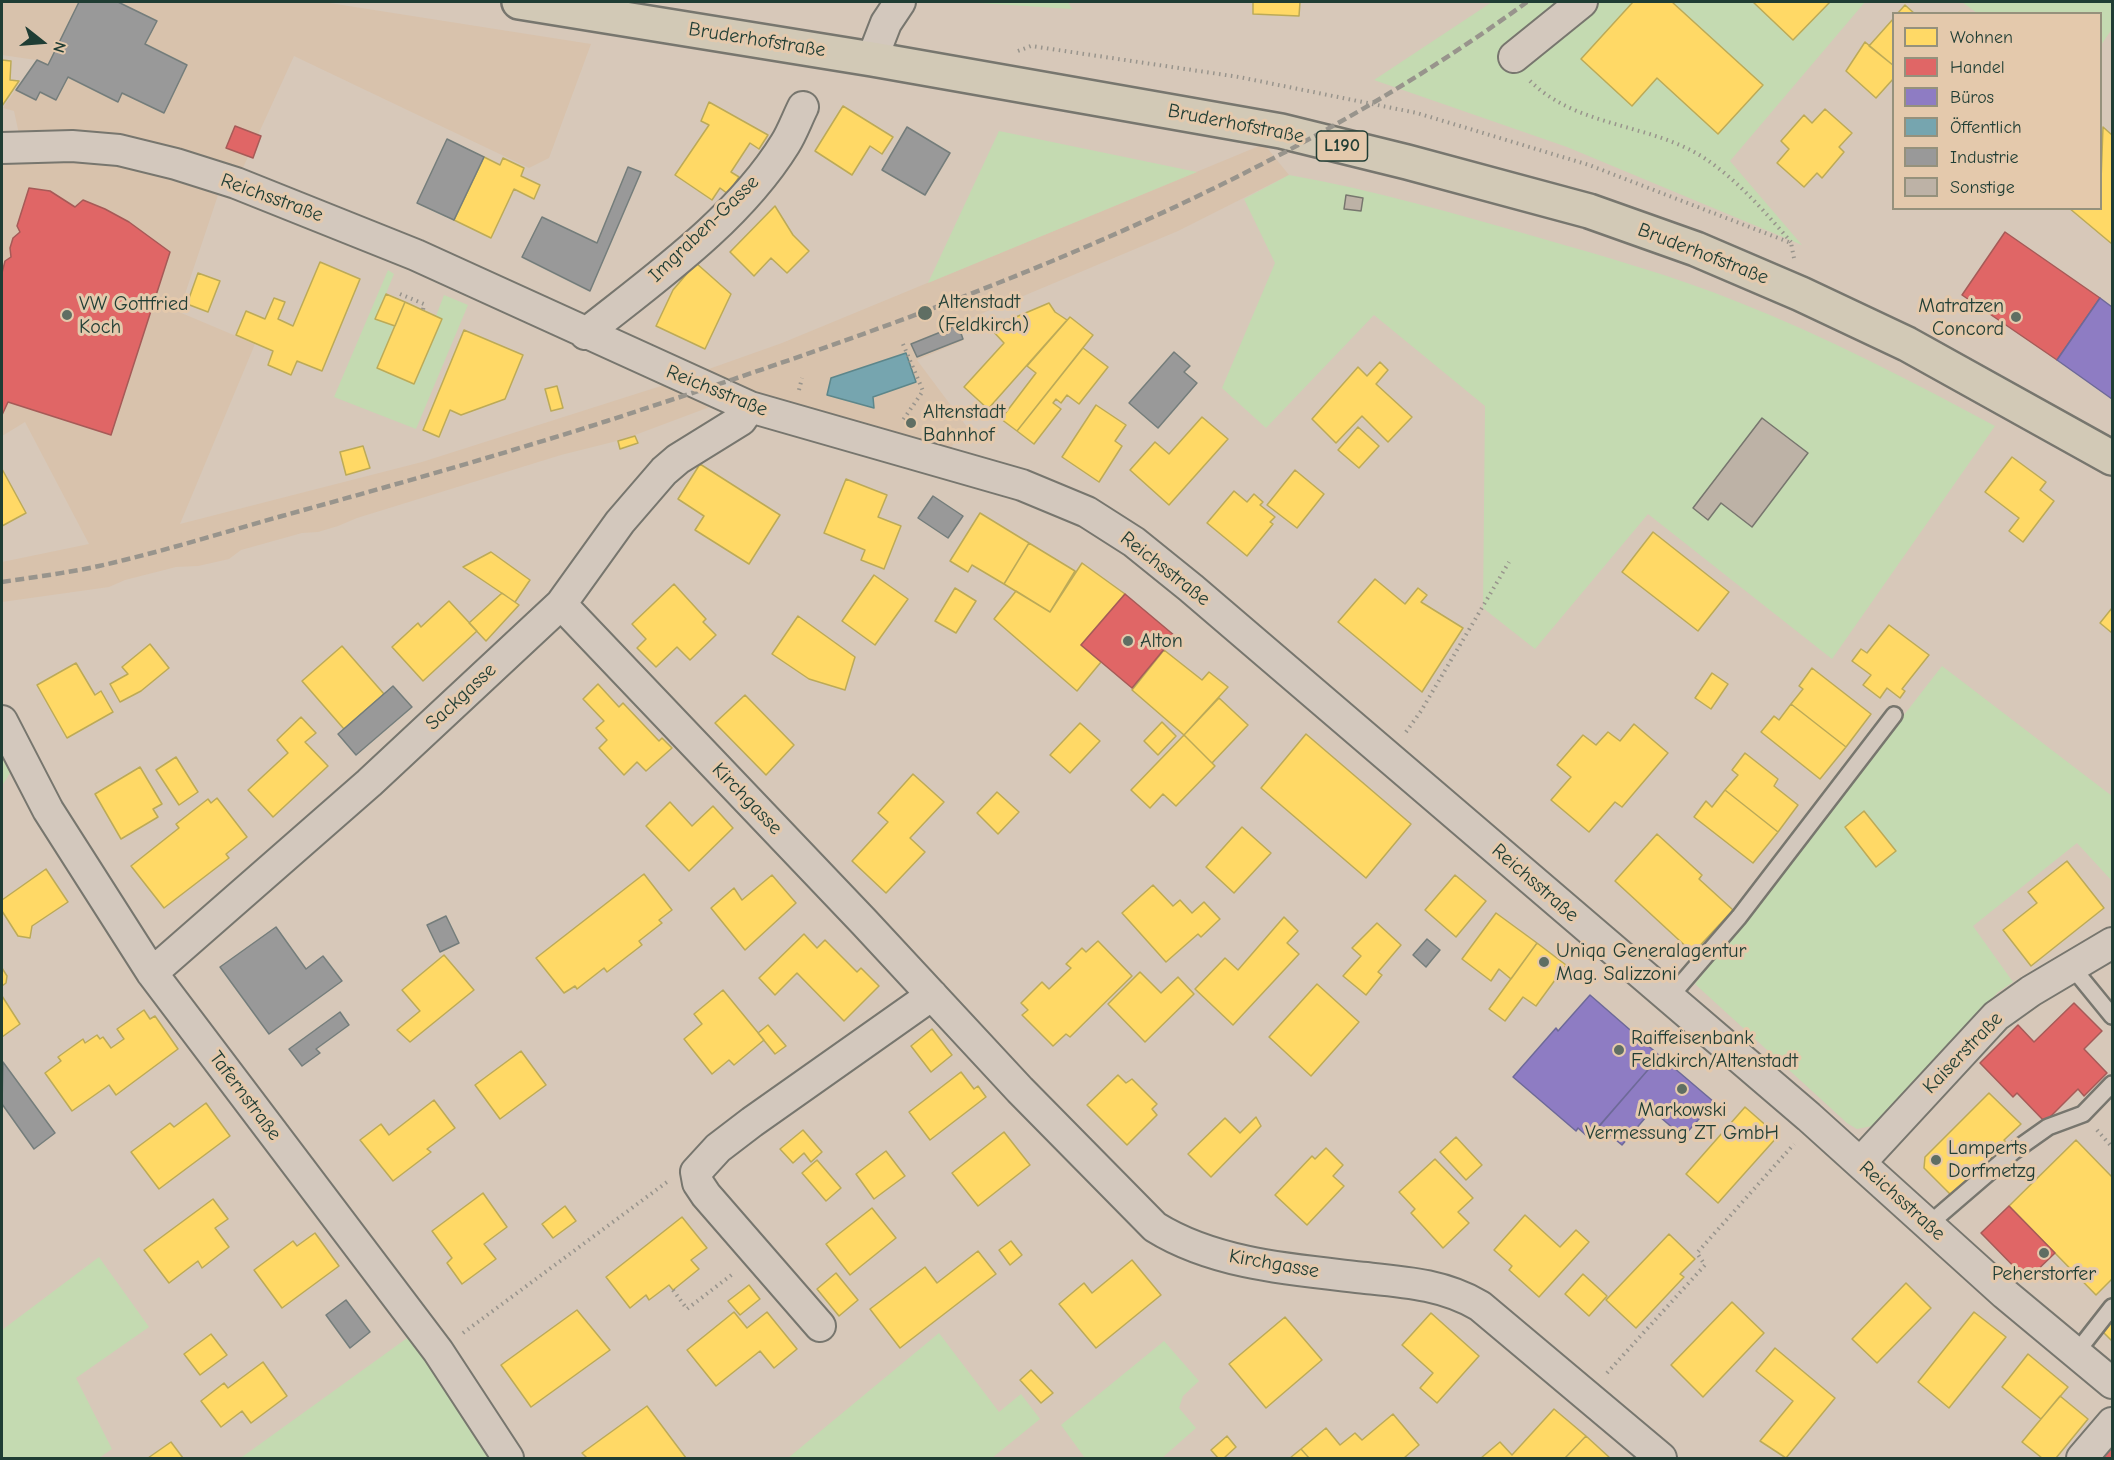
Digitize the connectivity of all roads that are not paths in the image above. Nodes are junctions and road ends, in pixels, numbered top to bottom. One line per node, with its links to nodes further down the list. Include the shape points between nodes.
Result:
1 (519, 2): 5 (main road, Bruderhofstraße / L190)
2 (900, 2): 5 (street, via 886,23)
3 (1582, 2): 4 (street)
4 (1514, 57)
5 (872, 58): 10 (main road, Bruderhofstraße / L190, via 1281,131 1589,211 1696,249 1907,344)
6 (803, 107): 8 (street, Imgraben-Gasse, via 785,144 745,195 682,257)
7 (2, 148): 8 (street, Reichsstraße, via 72,146 119,150 236,183 416,255)
8 (585, 334): 9 (street, Reichsstraße)
9 (750, 407): 11 (street, Sackgasse, via 741,420 678,459 658,477); 18 (street, Reichsstraße, via 1022,485 1087,512 1134,542)
10 (2112, 458)
11 (561, 604): 16 (street, Sackgasse, via 362,789); 17 (street, Kirchgasse)
12 (1894, 715): 18 (lane, via 1739,917)
13 (2, 722): 16 (street, Tafernstraße, via 48,810)
14 (2112, 943): 15 (street, Kaiserstraße)
15 (2072, 967): 19 (lane); 21 (street, Kaiserstraße, via 1996,1016)
16 (152, 973): 28 (street, Tafernstraße, via 438,1351)
17 (932, 996): 24 (street, via 752,1122 696,1172 706,1195); 29 (street, Kirchgasse, via 1113,1187 1161,1231 1233,1258 1427,1285 1463,1296 1480,1306)
18 (1669, 998): 21 (street, Reichsstraße)
19 (2112, 1016)
20 (2112, 1084): 22 (lane, via 2083,1114 2048,1127 2031,1139)
21 (1860, 1163): 22 (street, Reichsstraße)
22 (1928, 1225): 25 (street, Reichsstraße)
23 (2112, 1307): 25 (lane)
24 (820, 1326)
25 (2076, 1353): 26 (street, Reichsstraße)
26 (2112, 1383)
27 (2112, 1424): 30 (street)
28 (508, 1458)
29 (1661, 1458)
30 (2082, 1458)

